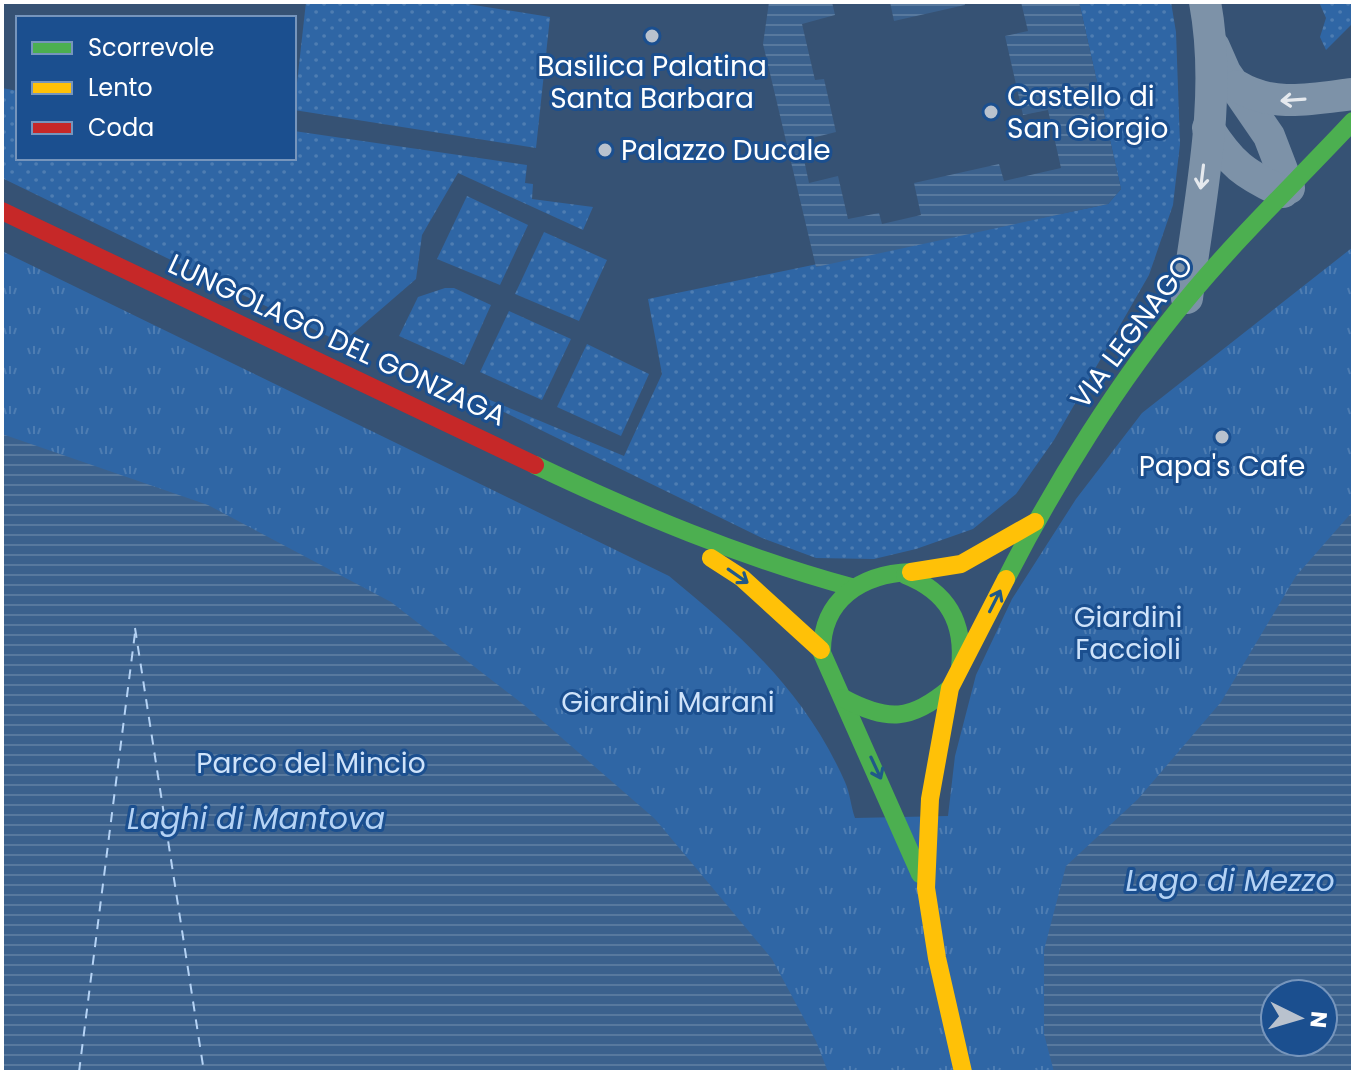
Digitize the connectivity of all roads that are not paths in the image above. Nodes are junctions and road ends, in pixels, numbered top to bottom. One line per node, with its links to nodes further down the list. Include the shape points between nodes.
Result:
1 (1205, 2): 2 (street)
2 (1213, 44): 3 (street); 6 (street)
3 (1237, 86): 4 (street, one-way to 3, via 1282,101 1256,98); 7 (street, via 1269,136)
4 (1353, 94)
5 (1353, 121): 7 (main road, VIA LEGNAGO)
6 (1208, 128): 7 (street, via 1227,158 1247,175); 9 (street, one-way to 9)
7 (1286, 190): 9 (main road, VIA LEGNAGO)
8 (2, 211): 10 (main road, LUNGOLAGO DEL GONZAGA)
9 (1187, 298): 11 (main road, VIA LEGNAGO, via 1140,360)
10 (648, 519): 13 (main road, LUNGOLAGO DEL GONZAGA, via 781,568); 14 (main road, LUNGOLAGO DEL GONZAGA, one-way to 14, via 742,578)
11 (1035, 522): 12 (main road, VIA LEGNAGO, via 976,558); 15 (main road, VIA LEGNAGO, one-way to 11)
12 (905, 575): 13 (main road, VIA LEGNAGO, via 880,575); 15 (main road, VIA LEGNAGO, via 944,596 954,609 964,646)
13 (851, 587): 14 (main road, via 834,604)
14 (821, 650): 17 (main road, VIA LEGNAGO, via 825,669)
15 (959, 670): 16 (main road, VIA LEGNAGO)
16 (950, 688): 17 (main road, via 931,705 893,717 869,713); 18 (main road, VIA LEGNAGO, via 930,799)
17 (843, 698): 18 (main road, VIA LEGNAGO, one-way to 18)
18 (926, 888): 19 (main road, VIA LEGNAGO)
19 (963, 1072)

